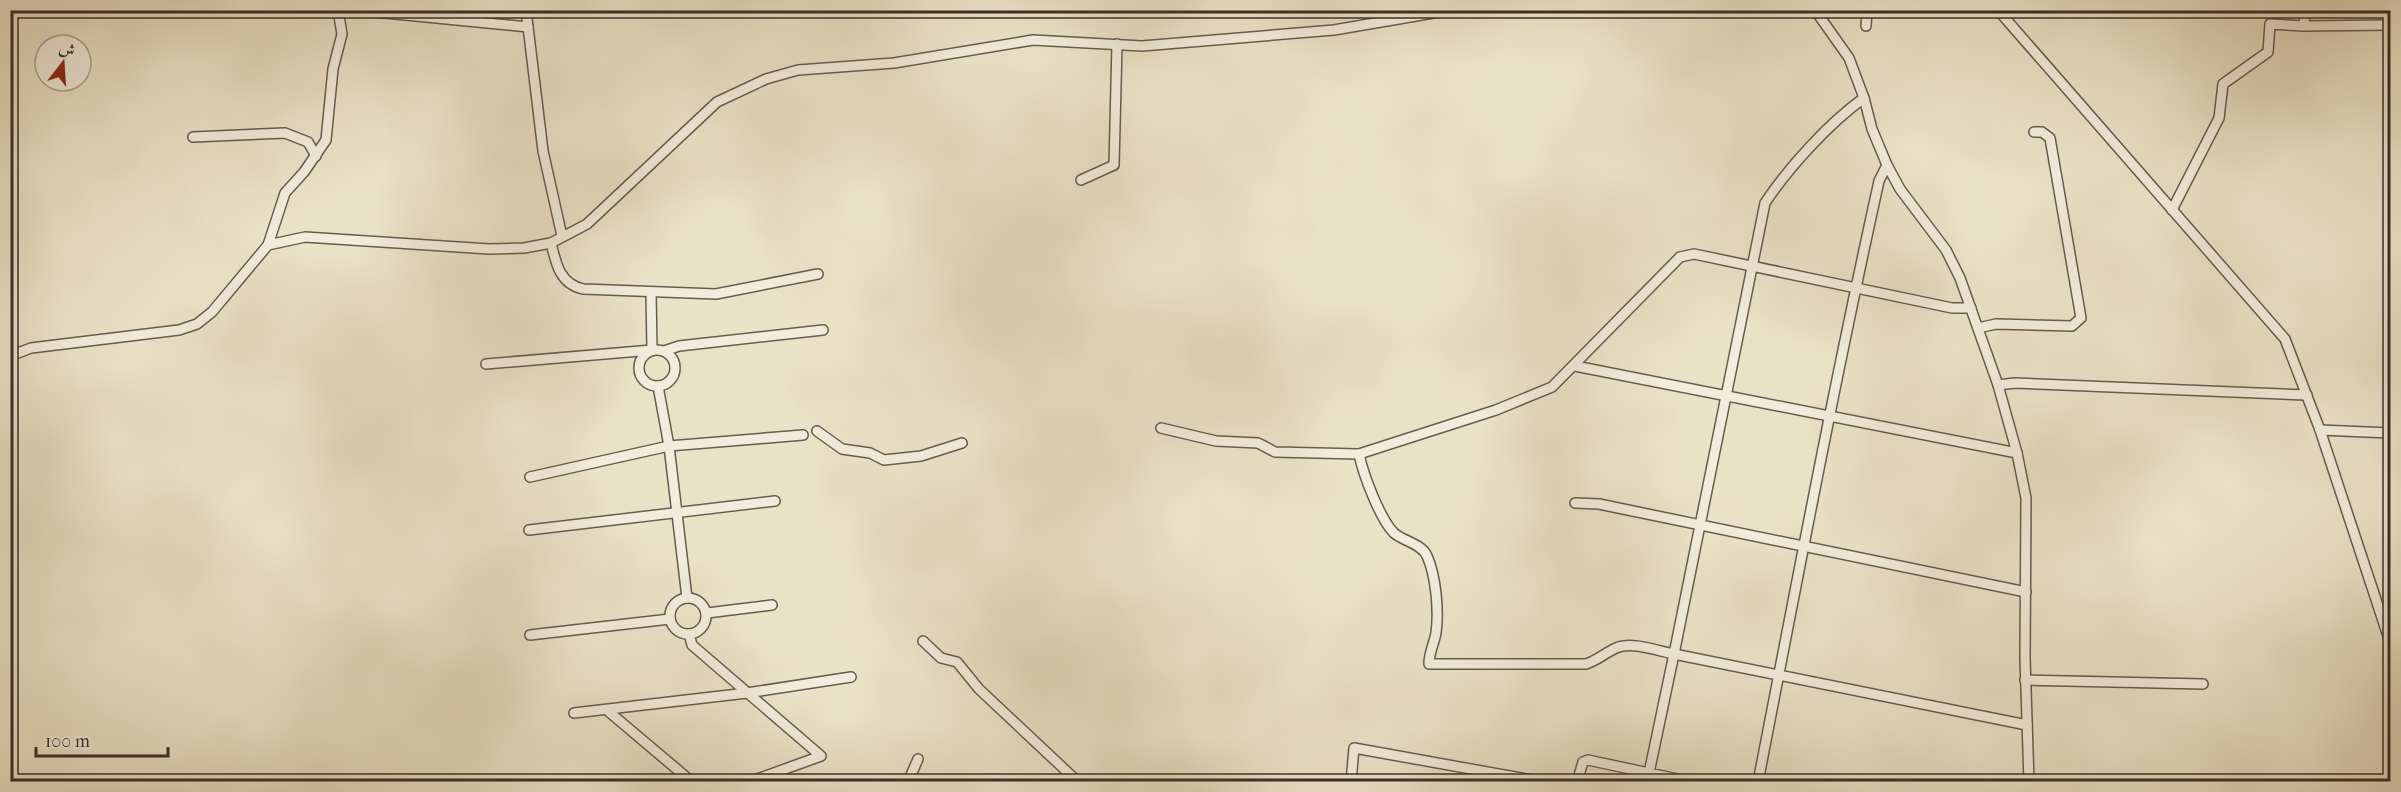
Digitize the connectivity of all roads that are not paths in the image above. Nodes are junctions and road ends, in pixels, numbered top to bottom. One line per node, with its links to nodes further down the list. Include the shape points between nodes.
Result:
1 (338, 10): 18 (street, via 342,34 333,69 326,140)
2 (354, 10): 13 (street)
3 (526, 10): 13 (street)
4 (1451, 10): 9 (street)
5 (1815, 10): 15 (street, via 1849,58)
6 (1867, 10): 11 (street)
7 (1998, 10): 21 (street)
8 (2305, 10): 12 (street)
9 (1405, 15): 14 (street, via 1322,31 1142,46)
10 (2391, 25): 12 (street)
11 (1866, 26)
12 (2304, 26): 21 (street, via 2270,24 2268,52 2223,84 2219,118)
13 (528, 27): 22 (street, via 543,151)
14 (1117, 44): 20 (street, via 1114,165); 22 (street, via 1033,40 992,44 955,54 798,70 766,79 717,102 587,224)
15 (1864, 98): 19 (street); 25 (street, via 1848,110 1765,202)
16 (2034, 132): 30 (street, via 2050,138 2081,318 2072,326)
17 (193, 137): 18 (street, via 285,134 308,142)
18 (316, 156): 24 (street, via 285,193)
19 (1887, 165): 27 (street, via 1878,181); 29 (street, via 1900,189 1946,250)
20 (1081, 180)
21 (2172, 210): 39 (street, via 2285,339)
22 (562, 236): 23 (street)
23 (551, 243): 24 (street, via 489,249 305,237); 28 (street, via 557,267 573,287)
24 (268, 245): 34 (street, via 212,312 197,324 179,330 30,348)
25 (1753, 266): 27 (street); 36 (street, via 1694,254 1680,257); 40 (street)
26 (818, 274): 28 (street, via 716,294)
27 (1856, 286): 29 (street, via 1952,308); 41 (street)
28 (651, 292): 32 (street)
29 (1971, 308): 30 (street)
30 (1978, 327): 37 (street)
31 (823, 330): 33 (street)
32 (652, 350): 33 (street); 35 (street); 38 (street, via 642,357 639,368 647,383)
33 (664, 351): 38 (street, via 673,359 675,371 669,382)
34 (10, 356)
35 (486, 364)
36 (1575, 366): 40 (street); 50 (street, via 1552,387 1496,410)
37 (1998, 385): 39 (street, via 2015,382); 49 (street)
38 (658, 386): 48 (street)
39 (2307, 395): 43 (street)
40 (1726, 396): 41 (street); 55 (street)
41 (1828, 417): 49 (street); 57 (street)
42 (1161, 428): 50 (street, via 1215,441 1258,443 1275,452)
43 (2320, 430): 45 (street); 66 (street)
44 (817, 431): 47 (street, via 842,449 870,453 884,460 921,456)
45 (2391, 433)
46 (803, 435): 48 (street)
47 (962, 443)
48 (669, 446): 51 (street); 54 (street)
49 (2017, 453): 58 (street, via 2026,498)
50 (1359, 454): 67 (street, via 1364,476 1392,531 1424,550 1428,557 1435,594 1436,634 1428,664 1586,664 1618,647 1630,646)
51 (530, 477)
52 (775, 501): 54 (street)
53 (1575, 503): 55 (street, via 1599,504)
54 (676, 511): 56 (street); 59 (street)
55 (1700, 525): 57 (street); 67 (street)
56 (529, 530)
57 (1806, 546): 58 (street); 68 (street)
58 (2026, 592): 70 (street)
59 (687, 598): 61 (street, via 700,602); 62 (street, via 673,605)
60 (772, 605): 61 (street)
61 (707, 613): 63 (street, via 700,630)
62 (670, 619): 63 (street, via 678,631); 64 (street)
63 (689, 634): 72 (street, via 692,645)
64 (530, 635)
65 (923, 641): 81 (street, via 941,658 957,662)
66 (2391, 642)
67 (1674, 654): 68 (street); 77 (street)
68 (1778, 676): 75 (street); 86 (street)
69 (851, 677): 72 (street)
70 (2025, 680): 71 (street); 75 (street)
71 (2203, 684)
72 (747, 693): 73 (street); 79 (street, via 821,756)
73 (608, 711): 74 (street); 78 (street)
74 (573, 713)
75 (2027, 725): 87 (street)
76 (918, 759): 80 (street)
77 (1649, 773): 84 (street, via 1588,760 1583,762); 85 (street)
78 (692, 782)
79 (748, 782)
80 (908, 782)
81 (1078, 782)
82 (1351, 782): 83 (street, via 1354,748)
83 (1543, 782)
84 (1578, 782)
85 (1692, 782)
86 (1758, 782)
87 (2029, 782)

